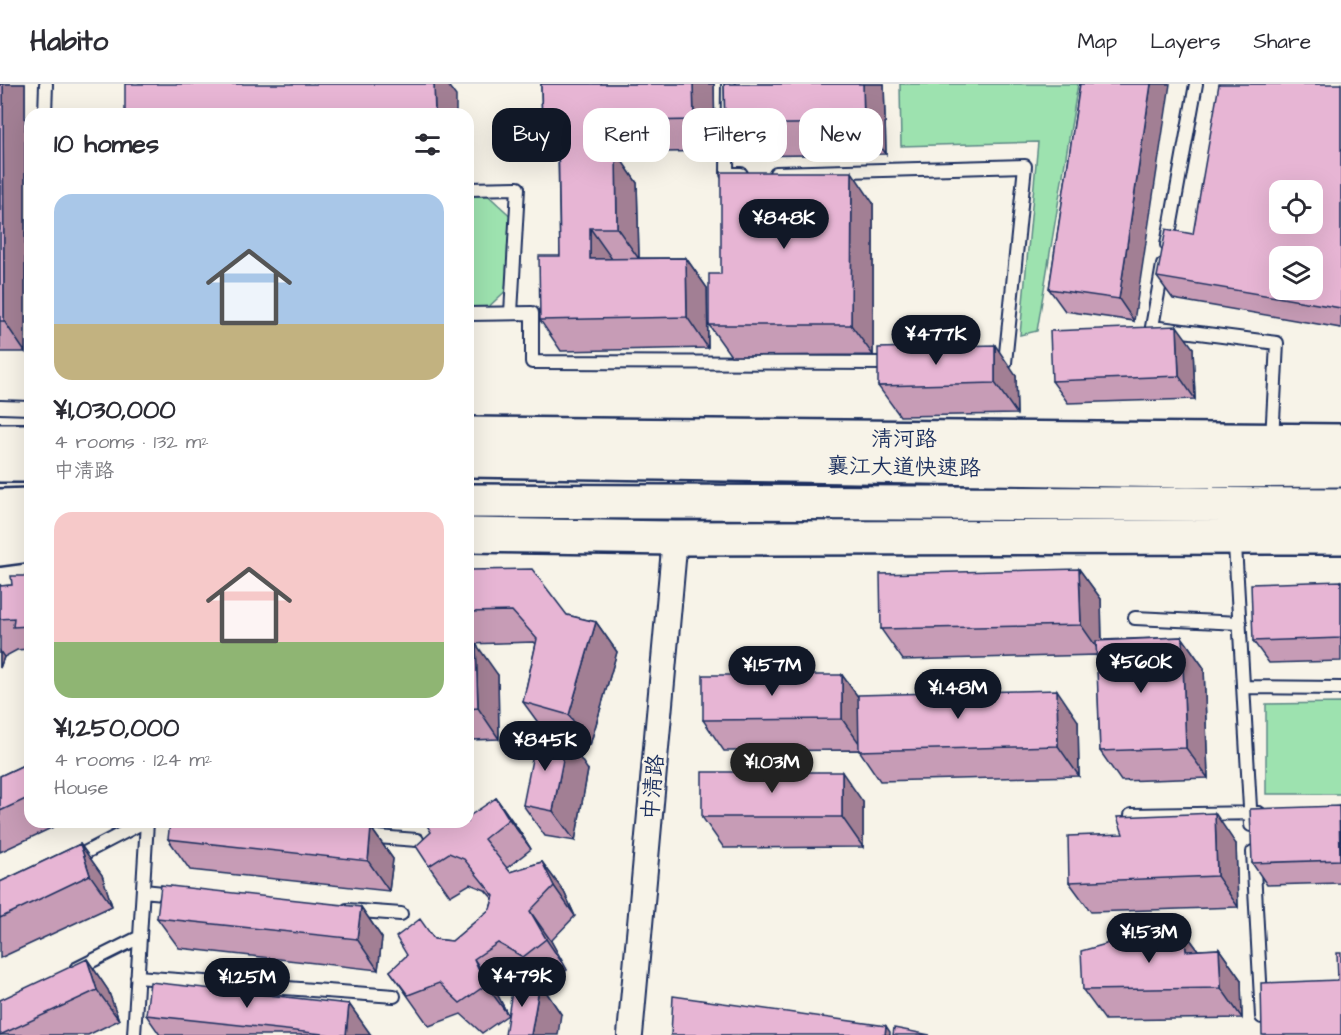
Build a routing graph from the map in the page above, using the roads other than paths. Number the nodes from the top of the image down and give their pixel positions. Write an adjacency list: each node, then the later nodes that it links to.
1 (46, 84): 4 (lane)
2 (728, 84): 9 (lane)
3 (1196, 84): 17 (lane)
4 (45, 108)
5 (474, 189): 6 (lane)
6 (512, 313): 7 (lane); 8 (lane)
7 (474, 314)
8 (909, 363)
9 (981, 363)
10 (0, 407): 11 (lane)
11 (24, 408)
12 (0, 429): 13 (main road)
13 (24, 430)
14 (474, 434): 17 (main road, 清河路)
15 (0, 441): 16 (main road)
16 (24, 441)
17 (1272, 441): 18 (main road, 清河路)
18 (1341, 441)
19 (474, 460): 22 (main road, 襄江大道快速路)
20 (0, 465): 21 (main road)
21 (24, 465)
22 (1341, 470)
23 (474, 501): 25 (main road, 襄江大道快速路)
24 (24, 505): 26 (main road)
25 (1341, 505)
26 (0, 506)
27 (0, 526): 28 (main road)
28 (24, 527)
29 (474, 535): 32 (main road)
30 (1238, 537): 31 (main road); 32 (main road); 36 (lane)
31 (1341, 537)
32 (675, 538): 57 (street, 中清路)
33 (24, 546): 34 (main road)
34 (0, 549)
35 (1135, 618): 36 (lane)
36 (1240, 623): 37 (lane)
37 (1244, 687): 38 (lane); 39 (lane)
38 (1341, 688)
39 (1251, 813): 40 (lane); 41 (lane); 55 (lane)
40 (1273, 813)
41 (1131, 815)
42 (134, 828): 46 (lane)
43 (146, 828): 47 (lane)
44 (348, 835): 45 (lane)
45 (417, 840)
46 (62, 864)
47 (143, 891): 48 (lane); 51 (lane)
48 (190, 895)
49 (331, 908): 50 (lane)
50 (401, 914)
51 (140, 937): 52 (lane); 53 (lane)
52 (64, 975)
53 (137, 977): 54 (lane); 56 (lane)
54 (394, 996)
55 (1262, 1018)
56 (134, 1035)
57 (630, 1035)

